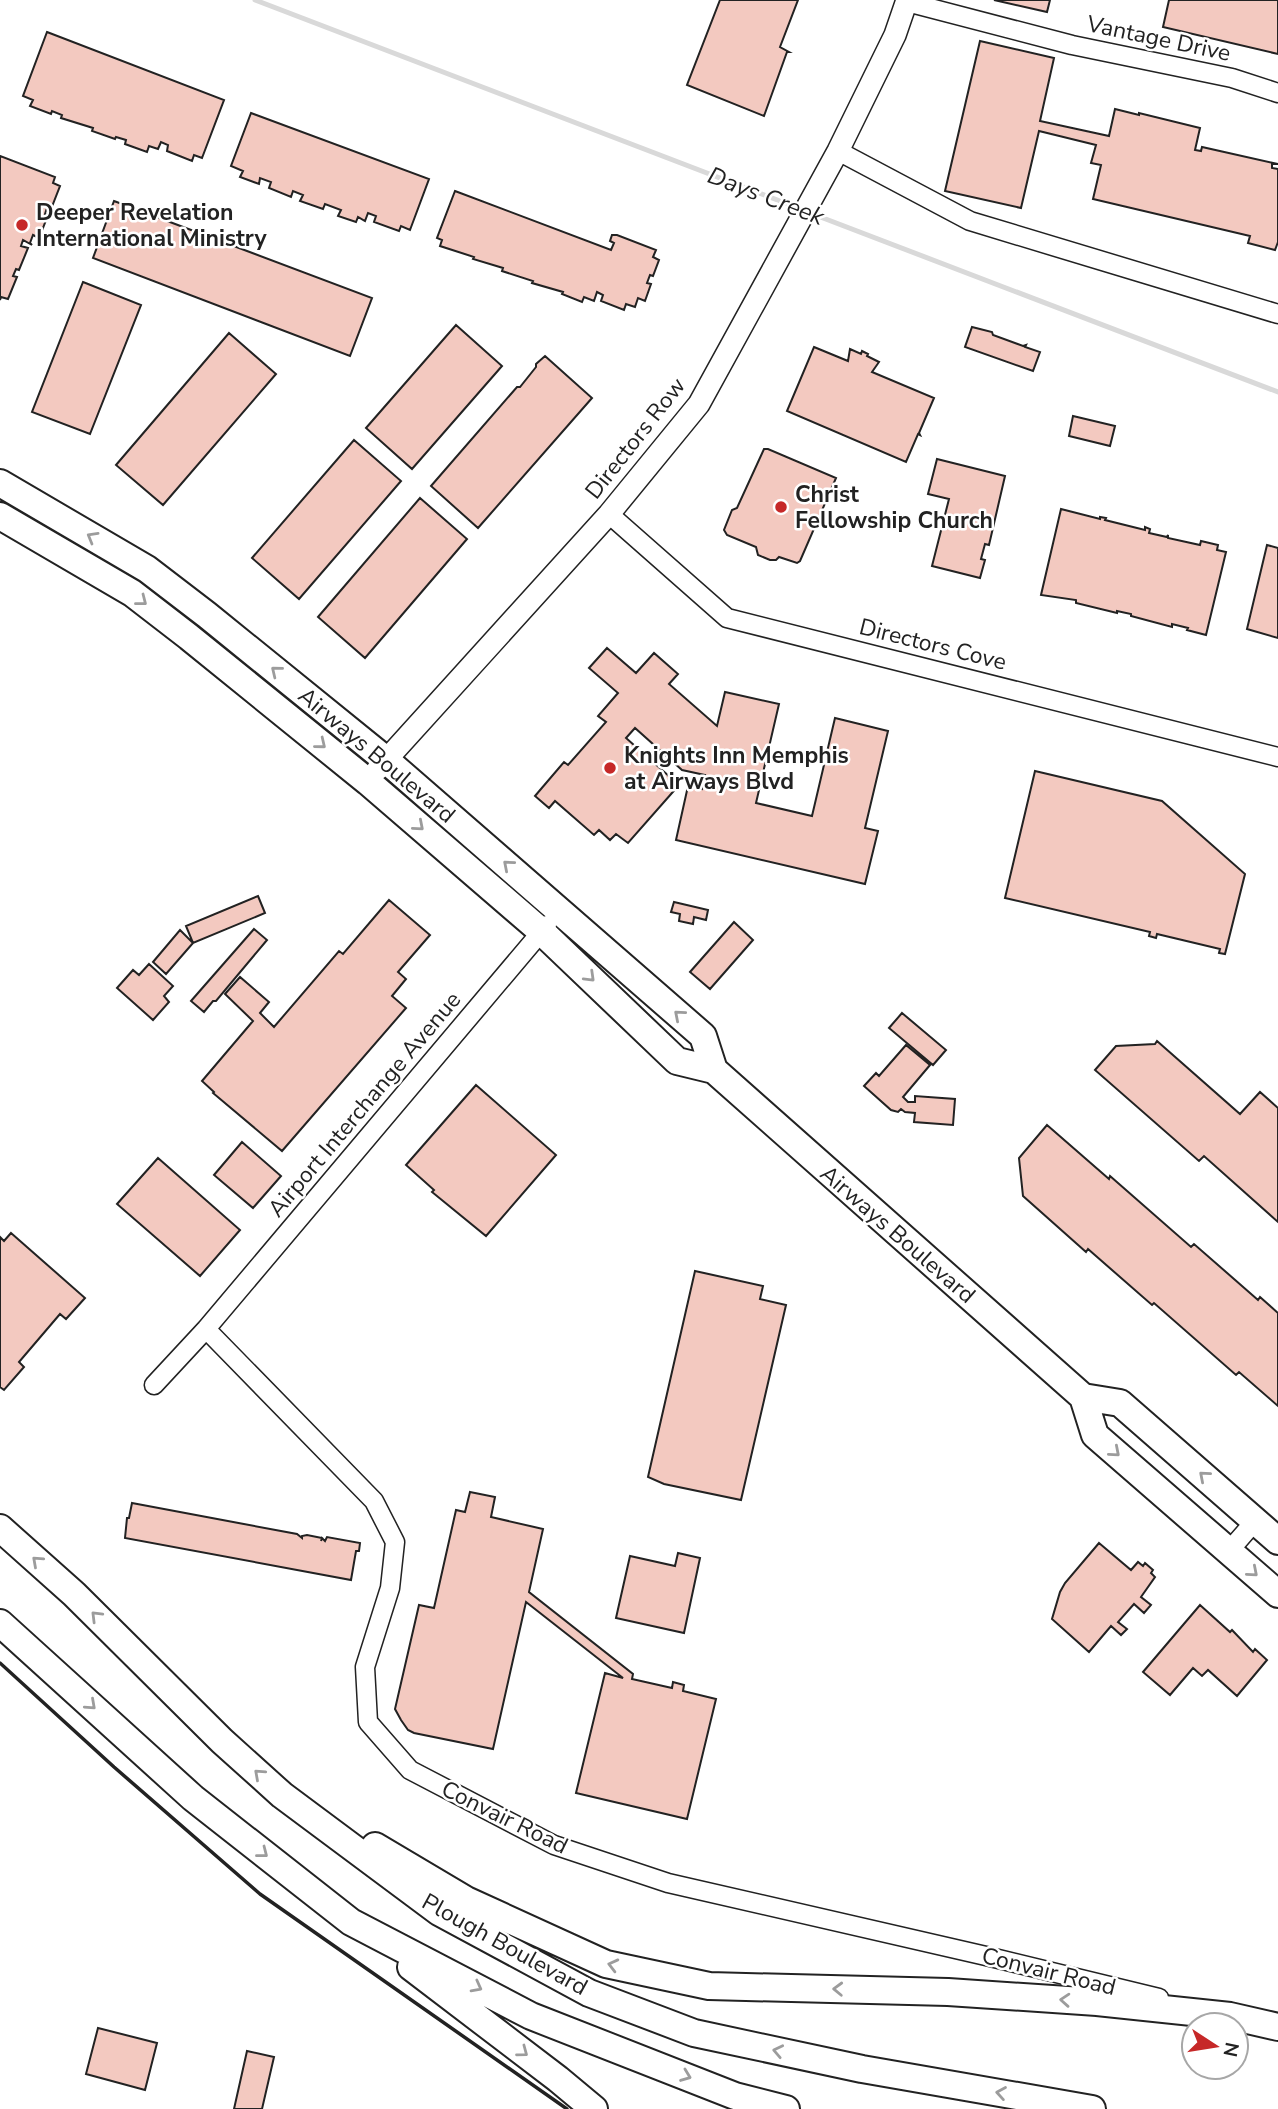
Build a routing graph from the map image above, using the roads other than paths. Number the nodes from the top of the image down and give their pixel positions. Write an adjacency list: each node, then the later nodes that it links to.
1 (907, 1): 2 (street, Vantage Drive); 3 (street, Directors Row)
2 (1278, 93)
3 (838, 151): 4 (street); 6 (street, Directors Row)
4 (1278, 314)
5 (0, 483): 9 (main road, Airways Boulevard, one-way to 5)
6 (609, 514): 8 (street, Directors Cove); 9 (street, Directors Row)
7 (0, 516): 10 (main road, Airways Boulevard, one-way to 10)
8 (1278, 757)
9 (386, 760): 10 (street, Directors Row); 11 (main road, Airways Boulevard, one-way to 9)
10 (368, 782): 12 (main road, Airways Boulevard, one-way to 12)
11 (560, 910): 12 (street, Airport Interchange Avenue); 13 (main road, Airways Boulevard, one-way to 11)
12 (542, 932): 13 (main road, Airways Boulevard, one-way to 13); 14 (street, Airport Interchange Avenue)
13 (714, 1070): 16 (main road, Airways Boulevard)
14 (206, 1329): 15 (street); 26 (street, Convair Road)
15 (154, 1385)
16 (1083, 1397): 17 (main road, one-way to 16); 20 (main road, one-way to 20)
17 (1255, 1521): 19 (main road); 20 (street)
18 (0, 1528): 23 (main road, Plough Boulevard, one-way to 18)
19 (1278, 1541)
20 (1228, 1551): 21 (main road, one-way to 21)
21 (1278, 1594)
22 (0, 1623): 24 (main road, Plough Boulevard, one-way to 24)
23 (282, 1795): 25 (main road, one-way to 23); 31 (main road, Plough Boulevard, one-way to 23)
24 (351, 1922): 29 (main road, one-way to 29); 30 (main road, Plough Boulevard, one-way to 30)
25 (1182, 2011)
26 (1210, 2011)
27 (1250, 2021): 28 (main road, Convair Road)
28 (1278, 2027)
29 (594, 2109)
30 (786, 2109)
31 (1093, 2109)

